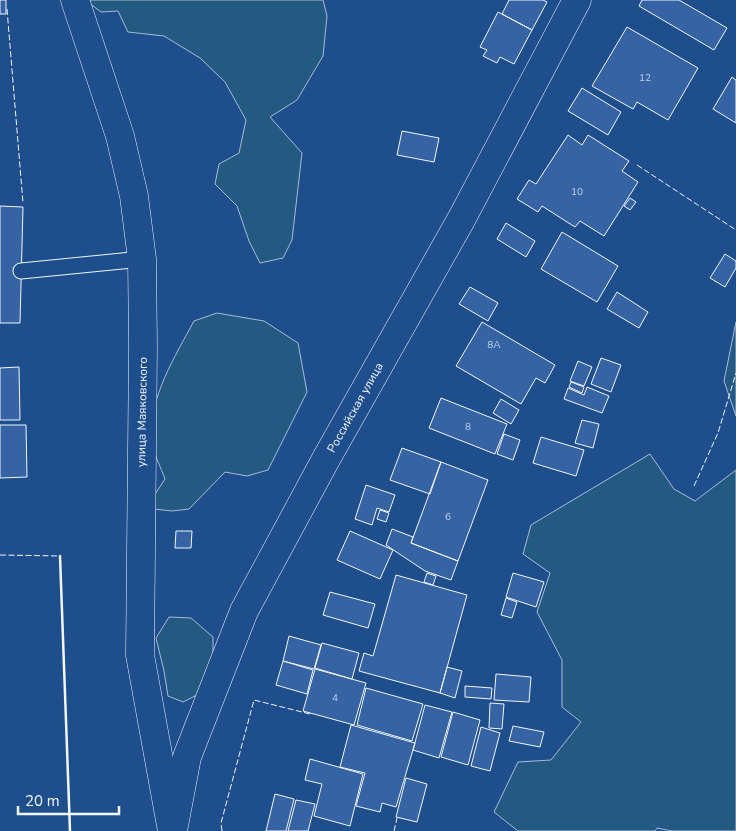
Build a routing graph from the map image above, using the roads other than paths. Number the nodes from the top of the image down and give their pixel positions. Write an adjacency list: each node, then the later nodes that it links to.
1 (75, 0): 3 (street, улица Маяковского)
2 (577, 0): 5 (street, Российская улица)
3 (142, 259): 4 (lane); 5 (street, улица Маяковского)
4 (21, 271)
5 (172, 831)

